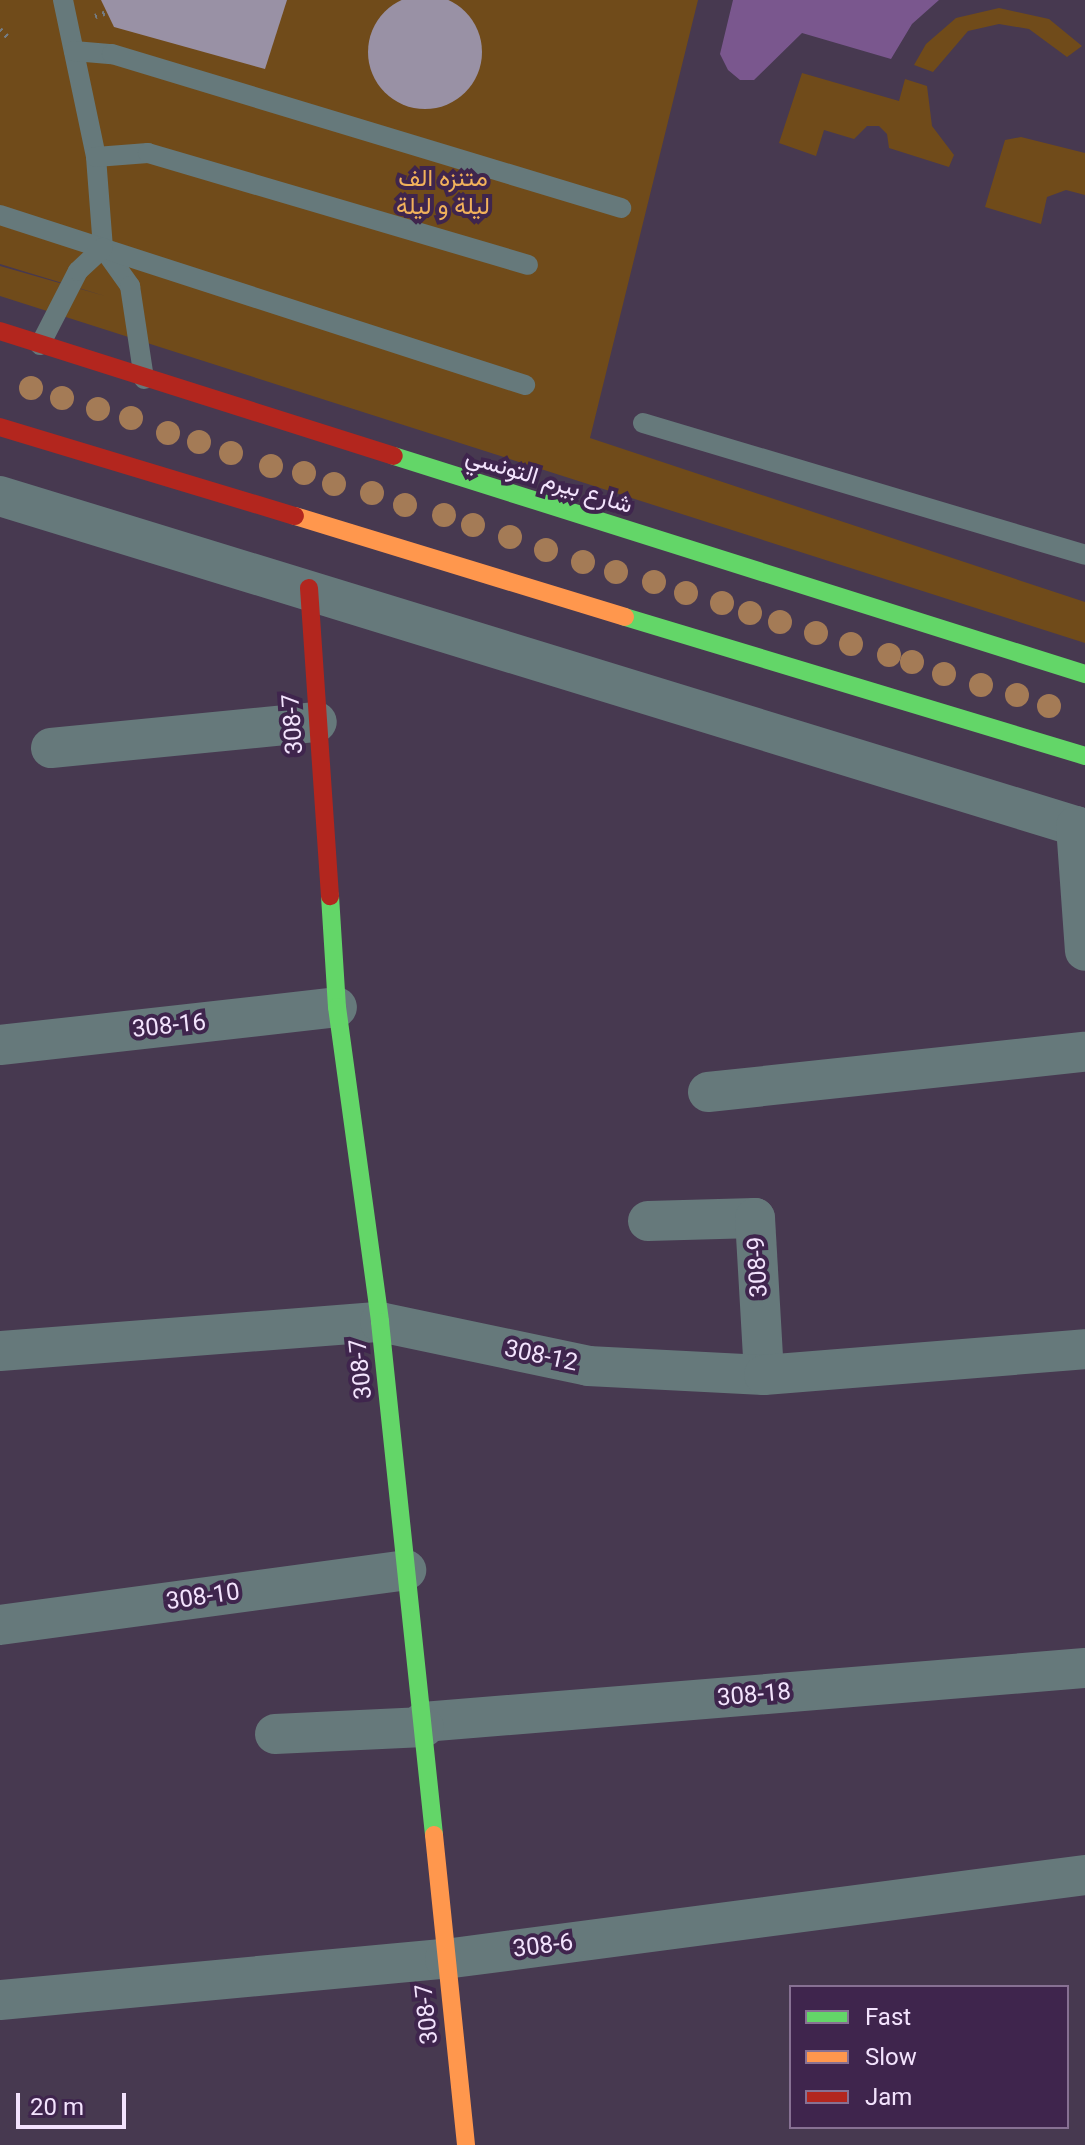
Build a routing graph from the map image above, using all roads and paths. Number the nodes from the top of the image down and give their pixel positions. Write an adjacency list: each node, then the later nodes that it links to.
1 (63, 0): 6 (lane)
2 (107, 12): 3 (path)
3 (95, 16)
4 (0, 29): 5 (path)
5 (8, 37)
6 (74, 51): 7 (lane); 8 (lane)
7 (96, 157): 10 (lane); 11 (lane)
8 (621, 208)
9 (0, 215): 10 (lane)
10 (103, 248): 13 (lane); 14 (lane); 15 (lane)
11 (528, 265)
12 (0, 331): 13 (main road, شارع بيرم التونسي)
13 (40, 345): 14 (main road, شارع بيرم التونسي)
14 (144, 380): 21 (main road, شارع بيرم التونسي)
15 (525, 385)
16 (643, 423): 19 (lane)
17 (0, 427): 24 (main road)
18 (0, 496): 20 (street)
19 (1085, 555)
20 (309, 588): 22 (main road, 308-7); 25 (street)
21 (1085, 674)
22 (317, 722): 23 (street); 27 (main road, 308-7)
23 (51, 748)
24 (1085, 756)
25 (1081, 827): 26 (street)
26 (1085, 951)
27 (337, 1007): 28 (street, 308-16); 32 (main road, 308-7)
28 (0, 1045)
29 (1085, 1052): 30 (street)
30 (708, 1092)
31 (648, 1221): 35 (street, 308-9)
32 (380, 1322): 34 (street, 308-12); 35 (street, 308-12); 36 (main road, 308-7)
33 (1085, 1349): 35 (street, 308-12)
34 (0, 1351)
35 (764, 1375)
36 (406, 1570): 37 (street, 308-10); 39 (main road, 308-7)
37 (0, 1625)
38 (1085, 1668): 39 (street, 308-18)
39 (423, 1724): 40 (street, 308-18); 42 (main road, 308-7)
40 (275, 1734)
41 (1085, 1875): 42 (street, 308-6)
42 (445, 1959): 43 (street, 308-6); 44 (main road, 308-7)
43 (0, 2000)
44 (466, 2145)

